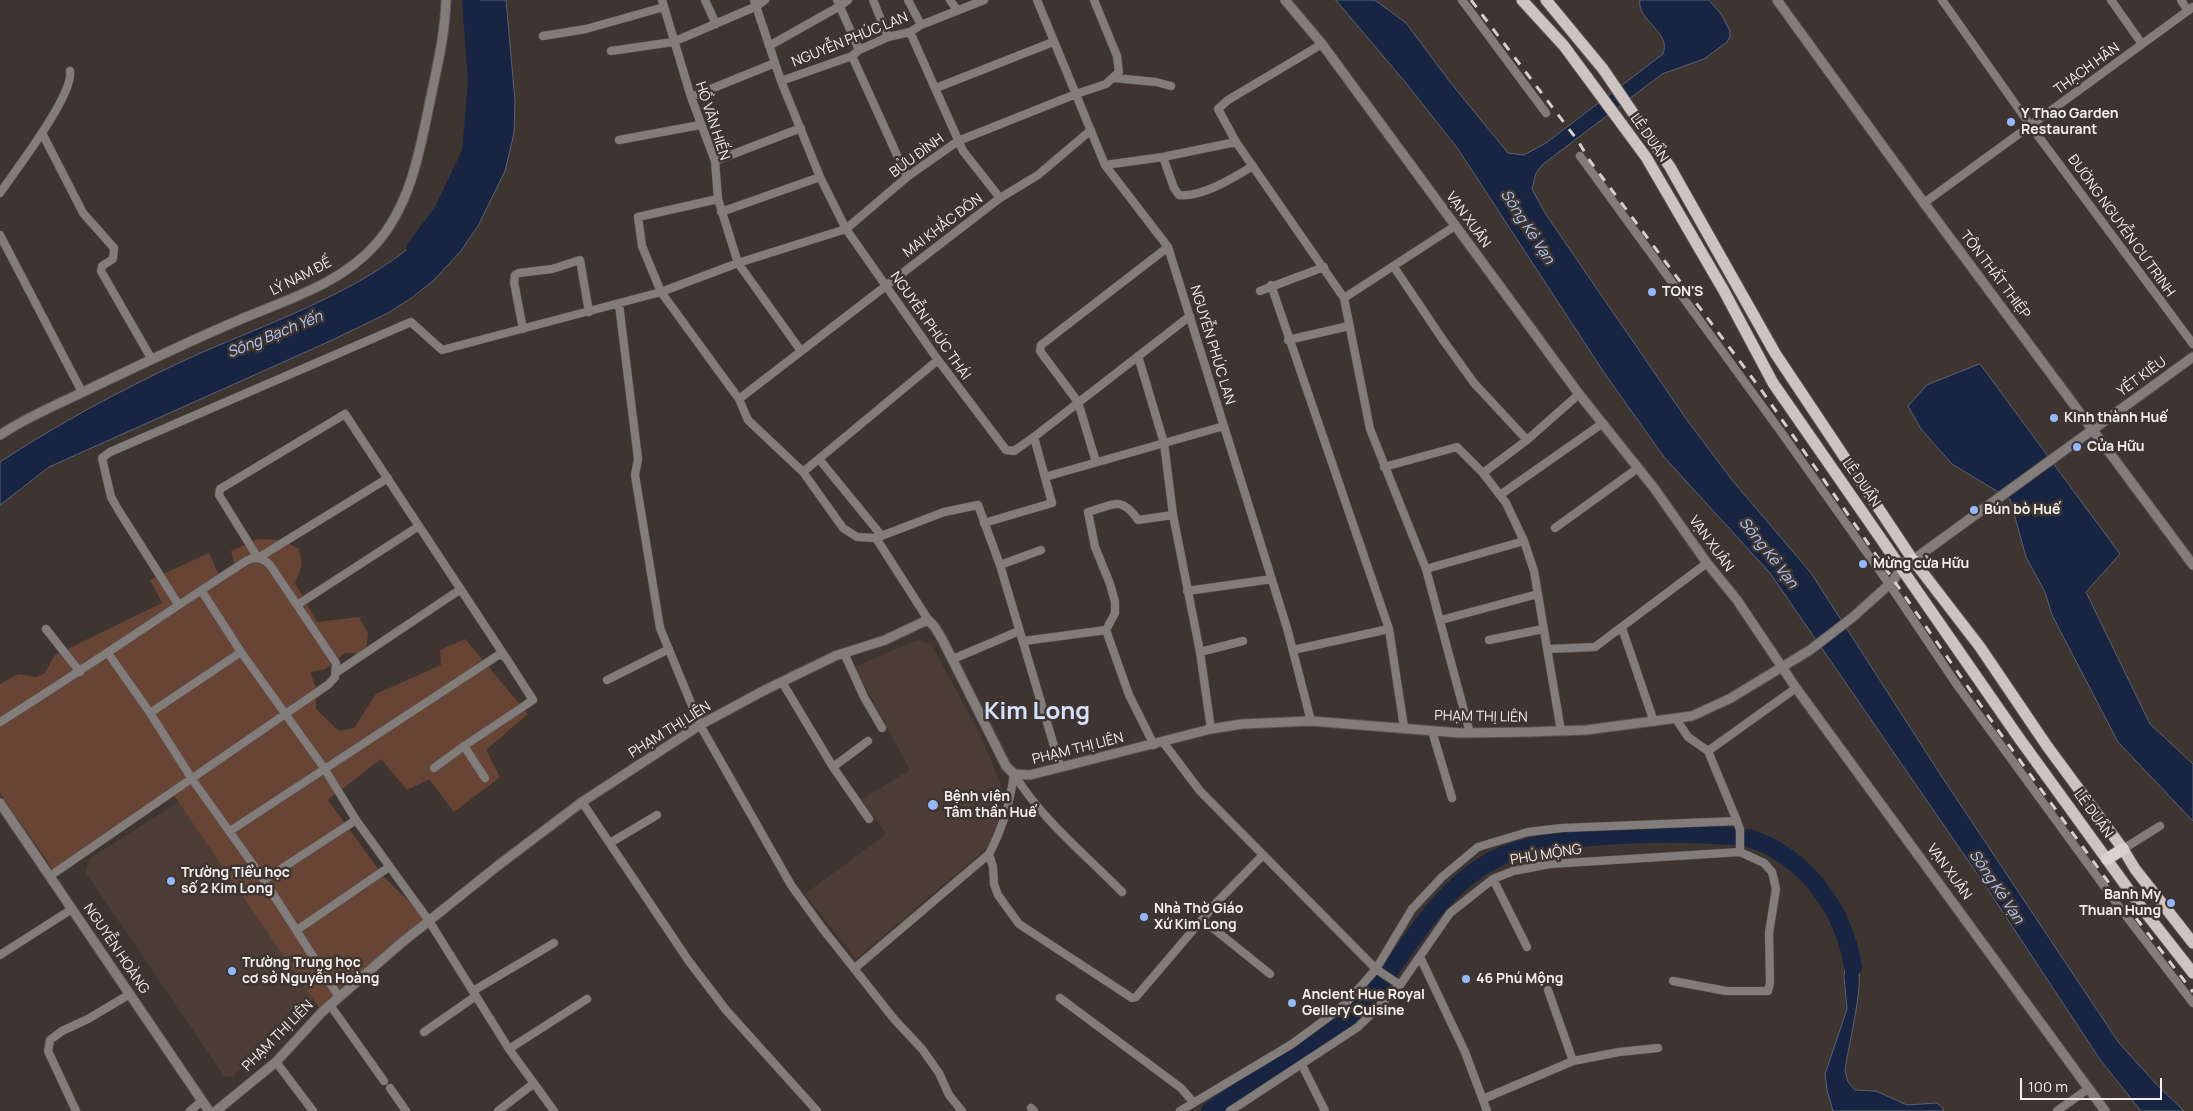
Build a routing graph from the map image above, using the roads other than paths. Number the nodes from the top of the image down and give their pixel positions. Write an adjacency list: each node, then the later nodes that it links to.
1 (446, 0): 89 (street, LÝ NAM ĐẾ)
2 (705, 0): 24 (street)
3 (765, 0): 19 (street)
4 (848, 0): 20 (street, NGUYỄN PHÚC LAN)
5 (873, 0): 28 (street)
6 (908, 0): 25 (street)
7 (950, 0): 23 (street)
8 (984, 0): 23 (street, NGUYỄN PHÚC LAN)
9 (1037, 0): 30 (street, NGUYỄN PHÚC LAN)
10 (1094, 0): 39 (street)
11 (1285, 0): 31 (street, VẠN XUÂN)
12 (1462, 0): 45 (street)
13 (1522, 0): 91 (main road, LÊ DUẨN)
14 (1546, 0): 86 (main road, LÊ DUẨN)
15 (1777, 0): 64 (street, TÔN THẤT THIỆP)
16 (1942, 0): 47 (street, ĐƯỜNG NGUYỄN CƯ TRINH)
17 (2111, 0): 32 (street)
18 (2181, 0): 22 (street)
19 (756, 3): 24 (street); 33 (street, NGUYỄN PHÚC THÁI)
20 (838, 3): 33 (street, NGUYỄN PHÚC LAN); 34 (street)
21 (663, 4): 27 (street); 29 (street, HỒ VĂN HIẾN)
22 (2191, 9): 32 (street, THẠCH HÃN)
23 (957, 10): 25 (street, NGUYỄN PHÚC LAN)
24 (716, 24): 29 (street)
25 (921, 25): 26 (street, NGUYỄN PHÚC LAN)
26 (910, 32): 28 (street, NGUYỄN PHÚC LAN); 42 (street)
27 (544, 36)
28 (888, 37): 34 (street, NGUYỄN PHÚC LAN)
29 (673, 42): 35 (street); 44 (street, HỒ VĂN HIẾN)
30 (1053, 42): 42 (street); 43 (street, NGUYỄN PHÚC LAN)
31 (1322, 44): 53 (street); 66 (street, VẠN XUÂN)
32 (2142, 44): 47 (street, THẠCH HÃN)
33 (769, 46): 37 (street, NGUYỄN PHÚC THÁI)
34 (859, 50): 36 (street, NGUYỄN PHÚC LAN)
35 (611, 52)
36 (852, 56): 40 (street, NGUYỄN PHÚC LAN); 60 (street)
37 (775, 63): 40 (street, NGUYỄN PHÚC THÁI); 44 (street)
38 (70, 71): 50 (street)
39 (1114, 78): 41 (street); 43 (street, BỬU ĐÌNH)
40 (781, 81): 48 (street, NGUYỄN PHÚC THÁI)
41 (1171, 86)
42 (936, 88): 52 (street)
43 (1076, 94): 49 (street, NGUYỄN PHÚC LAN); 52 (street, BỬU ĐÌNH)
44 (690, 97): 46 (street, HỒ VĂN HIẾN)
45 (1546, 113)
46 (700, 125): 51 (street); 56 (street, HỒ VĂN HIẾN)
47 (2030, 125): 64 (street, THẠCH HÃN); 84 (street, ĐƯỜNG NGUYỄN CƯ TRINH)
48 (801, 128): 56 (street); 59 (street, NGUYỄN PHÚC THÁI)
49 (1091, 130): 57 (street, NGUYỄN PHÚC LAN); 62 (street, MAI KHẮC ĐÔN)
50 (42, 133): 61 (street); 89 (street)
51 (619, 140)
52 (958, 141): 60 (street, BỬU ĐÌNH); 62 (street)
53 (1236, 142): 55 (street); 58 (street)
54 (1580, 156): 127 (street)
55 (1163, 157): 57 (street); 58 (street)
56 (715, 161): 63 (street, HỒ VĂN HIẾN)
57 (1105, 165): 69 (street, NGUYỄN PHÚC LAN)
58 (1253, 166): 71 (street)
59 (820, 177): 65 (street); 67 (street, NGUYỄN PHÚC THÁI)
60 (907, 177): 67 (street, BỬU ĐÌNH)
61 (0, 193)
62 (1000, 198): 73 (street, MAI KHẮC ĐÔN)
63 (718, 199): 65 (street, HỒ VĂN HIẾN); 76 (street)
64 (1924, 203): 98 (street, TÔN THẤT THIỆP)
65 (721, 212): 70 (street, HỒ VĂN HIẾN)
66 (1455, 226): 72 (street); 93 (street, VẠN XUÂN)
67 (846, 230): 70 (street, BỬU ĐÌNH); 73 (street, NGUYỄN PHÚC THÁI)
68 (0, 235): 92 (street)
69 (1168, 247): 80 (street, NGUYỄN PHÚC LAN); 95 (street)
70 (738, 263): 76 (street, BỬU ĐÌNH); 85 (street, HỒ VĂN HIẾN)
71 (1324, 267): 74 (street); 77 (street)
72 (1394, 267): 77 (street); 101 (street)
73 (885, 285): 85 (street, MAI KHẮC ĐÔN); 90 (street, NGUYỄN PHÚC THÁI)
74 (1271, 285): 75 (street); 83 (street)
75 (1260, 291)
76 (661, 292): 78 (street, BỬU ĐÌNH); 94 (street)
77 (1344, 298): 81 (street)
78 (619, 304): 79 (street, BỬU ĐÌNH); 145 (street)
79 (589, 312): 82 (street, BỬU ĐÌNH); 82 (street)
80 (1190, 316): 87 (street, NGUYỄN PHÚC THÁI); 97 (street, NGUYỄN PHÚC LAN)
81 (1349, 326): 83 (street); 105 (street)
82 (524, 328): 132 (street, BỬU ĐÌNH)
83 (1288, 340): 138 (street)
84 (2193, 344)
85 (801, 350): 94 (street, MAI KHẮC ĐÔN)
86 (1775, 353): 91 (main road); 120 (main road, LÊ DUẨN)
87 (1138, 356): 95 (street, NGUYỄN PHÚC THÁI); 102 (street)
88 (2193, 357): 98 (street, YẾT KIÊU)
89 (151, 358): 92 (street, LÝ NAM ĐẾ)
90 (938, 360): 100 (street, NGUYỄN PHÚC THÁI); 103 (street)
91 (1760, 361): 124 (main road, LÊ DUẨN)
92 (82, 392): 99 (street, LÝ NAM ĐẾ)
93 (1579, 394): 96 (street, VẠN XUÂN); 101 (street)
94 (739, 399): 107 (street)
95 (1078, 402): 100 (street, NGUYỄN PHÚC THÁI); 104 (street)
96 (1603, 423): 106 (street, VẠN XUÂN); 111 (street)
97 (1224, 426): 102 (street); 126 (street, NGUYỄN PHÚC LAN)
98 (2094, 430): 120 (street, YẾT KIÊU); 123 (street, TÔN THẤT THIỆP)
99 (0, 434)
100 (1034, 437): 109 (street)
101 (1527, 440): 108 (street)
102 (1164, 443): 104 (street); 112 (street)
103 (819, 459): 107 (street); 116 (street)
104 (1096, 462): 109 (street)
105 (1384, 467): 108 (street); 125 (street)
106 (1638, 468): 115 (street); 121 (street, VẠN XUÂN)
107 (803, 472): 116 (street)
108 (1484, 472): 111 (street)
109 (1045, 477): 113 (street)
110 (388, 478): 114 (street); 119 (street); 119 (street)
111 (1500, 494): 117 (street)
112 (1173, 515): 130 (street); 140 (street)
113 (984, 523): 116 (street); 122 (street)
114 (420, 526): 128 (street); 133 (street)
115 (1555, 528)
116 (879, 536): 135 (street)
117 (1524, 541): 125 (street); 131 (street)
118 (1041, 550): 122 (street)
119 (258, 558): 129 (street); 133 (street)
120 (1913, 560): 124 (highway); 195 (main road, LÊ DUẨN)
121 (1707, 563): 136 (street); 154 (street, VẠN XUÂN)
122 (1000, 565): 141 (street)
123 (2193, 565)
124 (1902, 568): 127 (street, PHẠM THỊ LIÊN); 199 (main road, LÊ DUẨN)
125 (1426, 569): 134 (street)
126 (1272, 579): 130 (street); 147 (street, NGUYỄN PHÚC LAN)
127 (1889, 584): 154 (street, PHẠM THỊ LIÊN); 226 (street)
128 (461, 589): 152 (street); 156 (street)
129 (200, 590): 132 (street); 148 (street)
130 (1187, 591): 149 (street)
131 (1538, 594): 134 (street); 139 (street)
132 (178, 604): 150 (street)
133 (297, 605): 156 (street)
134 (1441, 620): 172 (street)
135 (929, 621): 151 (street, PHẠM THỊ LIÊN); 153 (street)
136 (1622, 628): 146 (street); 165 (street)
137 (46, 629): 155 (street)
138 (1389, 629): 147 (street); 167 (street)
139 (1543, 629): 142 (street); 146 (street)
140 (1106, 630): 143 (street); 175 (street)
141 (1019, 631): 143 (street); 153 (street)
142 (1489, 640)
143 (1024, 641): 179 (street)
144 (1243, 641): 149 (street)
145 (668, 649): 157 (street); 166 (street)
146 (1548, 649): 171 (street)
147 (1293, 650): 163 (street, NGUYỄN PHÚC LAN)
148 (241, 652): 160 (street); 161 (street)
149 (1200, 652): 169 (street)
150 (108, 653): 155 (street); 160 (street)
151 (844, 653): 158 (street, PHẠM THỊ LIÊN); 168 (street)
152 (506, 658): 176 (street); 180 (street)
153 (953, 659): 182 (street)
154 (1782, 667): 159 (street, VẠN XUÂN); 162 (street, PHẠM THỊ LIÊN)
155 (80, 672): 164 (street)
156 (337, 672): 161 (street)
157 (607, 680)
158 (782, 682): 166 (street, PHẠM THỊ LIÊN); 178 (street)
159 (1796, 688): 177 (street); 237 (street, VẠN XUÂN)
160 (150, 713): 184 (street)
161 (285, 714): 180 (street); 184 (street)
162 (1676, 719): 165 (street, PHẠM THỊ LIÊN); 177 (street)
163 (1311, 721): 167 (street, PHẠM THỊ LIÊN); 169 (street, PHẠM THỊ LIÊN)
164 (0, 722)
165 (1654, 722): 171 (street, PHẠM THỊ LIÊN)
166 (700, 725): 186 (street, PHẠM THỊ LIÊN); 214 (street)
167 (1404, 727): 170 (street, PHẠM THỊ LIÊN)
168 (882, 728)
169 (1211, 729): 174 (street, PHẠM THỊ LIÊN)
170 (1432, 731): 172 (street, PHẠM THỊ LIÊN); 185 (street)
171 (1561, 731): 172 (street, PHẠM THỊ LIÊN)
172 (1470, 733)
173 (868, 741): 178 (street)
174 (1163, 742): 175 (street, PHẠM THỊ LIÊN); 198 (street)
175 (1154, 745): 179 (street, PHẠM THỊ LIÊN)
176 (464, 746): 181 (street); 183 (street)
177 (1708, 751): 191 (street)
178 (833, 766): 189 (street)
179 (1060, 766): 182 (street, PHẠM THỊ LIÊN)
180 (324, 768): 190 (street); 193 (street)
181 (434, 768)
182 (1014, 774): 197 (street); 204 (street)
183 (485, 778)
184 (192, 779): 193 (street); 201 (street)
185 (1452, 798)
186 (582, 802): 194 (street); 206 (street, PHẠM THỊ LIÊN)
187 (0, 803): 201 (street, NGUYỄN HOÀNG)
188 (657, 815): 194 (street)
189 (869, 819)
190 (356, 820): 200 (street); 203 (street)
191 (1737, 821): 196 (street); 215 (street)
192 (2160, 826): 195 (street)
193 (230, 831): 203 (street)
194 (610, 843): 249 (street)
195 (2123, 849): 199 (highway); 210 (main road, LÊ DUẨN)
196 (1740, 852): 202 (street, PHÚ MỘNG); 218 (street)
197 (989, 854): 207 (street); 214 (street)
198 (1263, 854): 207 (street); 215 (street)
199 (2107, 859): 216 (main road, LÊ DUẨN)
200 (389, 867): 206 (street); 208 (street)
201 (50, 876): 205 (street, NGUYỄN HOÀNG)
202 (1493, 879): 211 (street); 213 (street, PHÚ MỘNG)
203 (264, 880): 208 (street)
204 (1122, 892)
205 (72, 909): 212 (street); 221 (street, NGUYỄN HOÀNG)
206 (429, 921): 222 (street); 223 (street, PHẠM THỊ LIÊN)
207 (1201, 922): 217 (street)
208 (297, 930): 223 (street)
209 (554, 942): 222 (street)
210 (2193, 942)
211 (1527, 947)
212 (0, 955)
213 (1420, 957): 219 (street, PHÚ MỘNG); 238 (street)
214 (855, 968): 250 (street)
215 (1379, 971): 219 (street); 240 (street)
216 (2193, 973)
217 (1270, 974)
218 (1673, 981)
219 (1396, 983): 233 (street, PHÚ MỘNG)
220 (1548, 990): 231 (street)
221 (130, 994): 239 (street, NGUYỄN HOÀNG); 241 (street)
222 (474, 994): 228 (street); 230 (street)
223 (339, 997): 227 (street, PHẠM THỊ LIÊN)
224 (587, 998): 230 (street)
225 (1060, 998): 240 (street)
226 (2193, 1004)
227 (330, 1005): 232 (street, PHẠM THỊ LIÊN); 234 (street)
228 (424, 1032)
229 (1658, 1048): 231 (street)
230 (509, 1049): 235 (street)
231 (1573, 1061): 238 (street)
232 (276, 1062): 244 (street, PHẠM THỊ LIÊN); 245 (street)
233 (1302, 1065): 252 (street, PHÚ MỘNG); 253 (street)
234 (384, 1081)
235 (533, 1084): 247 (street); 248 (street)
236 (390, 1088): 246 (street)
237 (2088, 1089): 255 (street); 256 (street, VẠN XUÂN)
238 (1482, 1099): 254 (street)
239 (202, 1101): 242 (street); 243 (street, NGUYỄN HOÀNG)
240 (1193, 1102): 251 (street)
241 (76, 1111)
242 (190, 1111)
243 (209, 1111)
244 (216, 1111)
245 (313, 1111)
246 (406, 1111)
247 (498, 1111)
248 (554, 1111)
249 (817, 1111)
250 (962, 1111)
251 (1180, 1111)
252 (1230, 1111)
253 (1325, 1111)
254 (1487, 1111)
255 (2058, 1111)
256 (2105, 1111)

